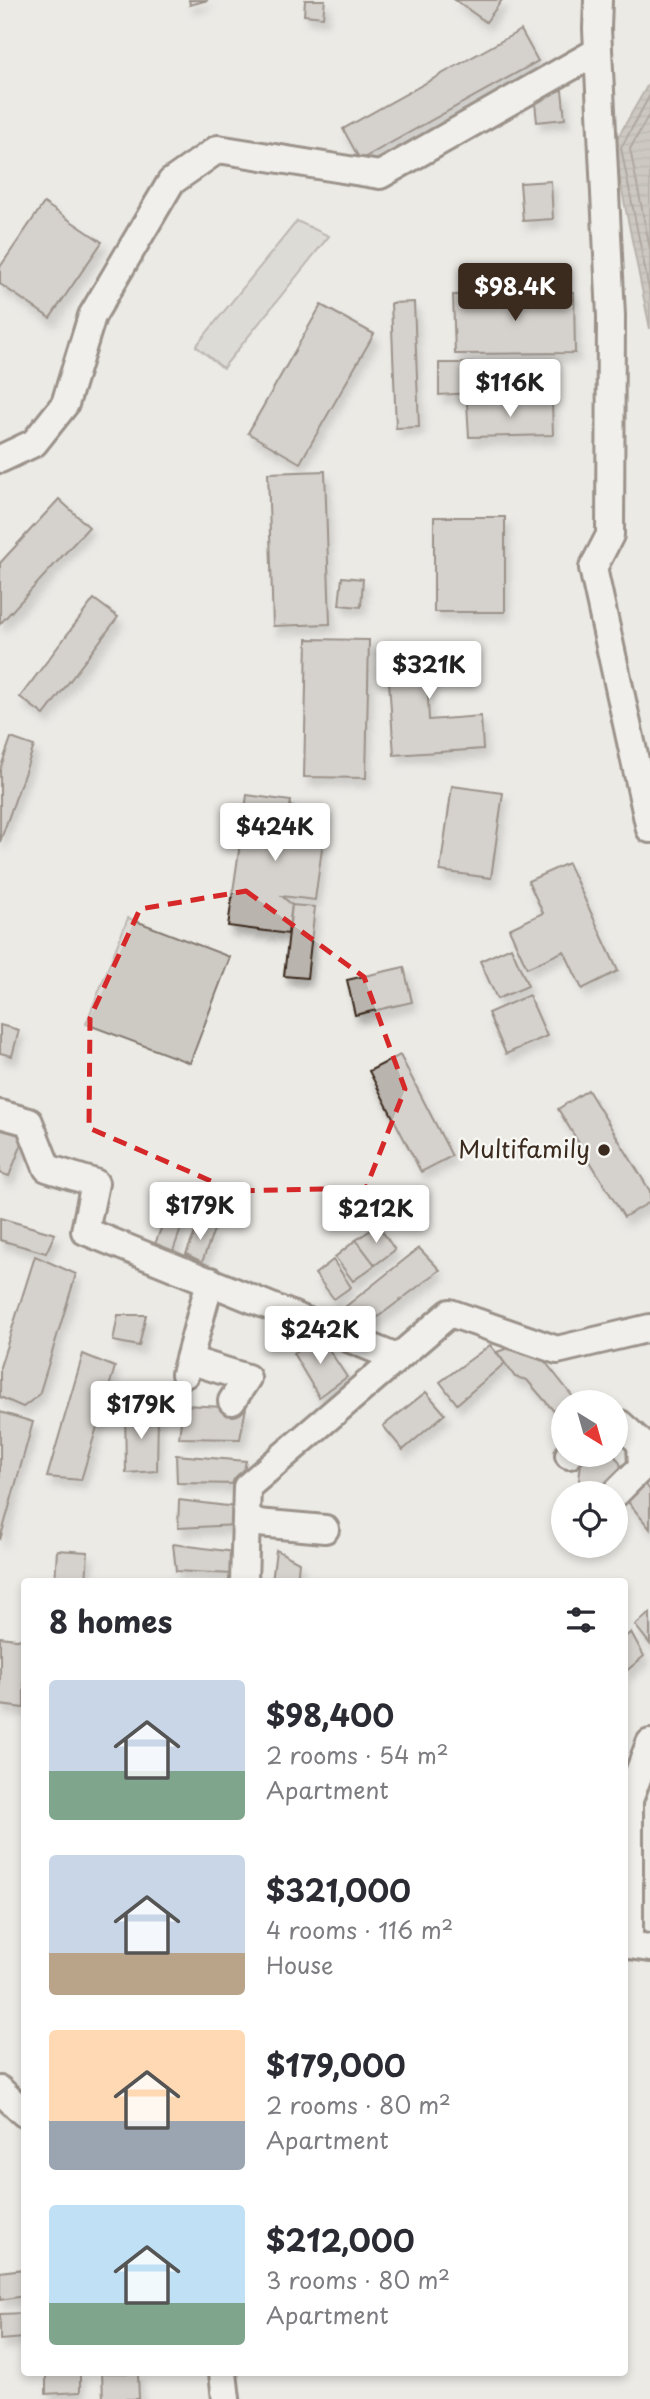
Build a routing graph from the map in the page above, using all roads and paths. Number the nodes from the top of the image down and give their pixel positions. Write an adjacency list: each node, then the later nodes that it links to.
1 (598, 0): 2 (street)
2 (598, 51): 3 (street); 4 (street)
3 (0, 459)
4 (650, 829)
5 (0, 1114): 6 (street)
6 (210, 1282): 8 (street); 9 (street)
7 (650, 1328): 8 (street)
8 (397, 1358): 14 (street)
9 (232, 1401)
10 (628, 1427): 11 (street)
11 (650, 1430)
12 (628, 1433): 13 (street)
13 (628, 1481)
14 (246, 1522): 15 (street); 16 (street)
15 (325, 1529)
16 (244, 1578)
17 (650, 1743): 18 (street)
18 (650, 1948)
19 (0, 2090): 20 (street)
20 (21, 2110)
21 (223, 2376): 22 (street)
22 (226, 2399)

